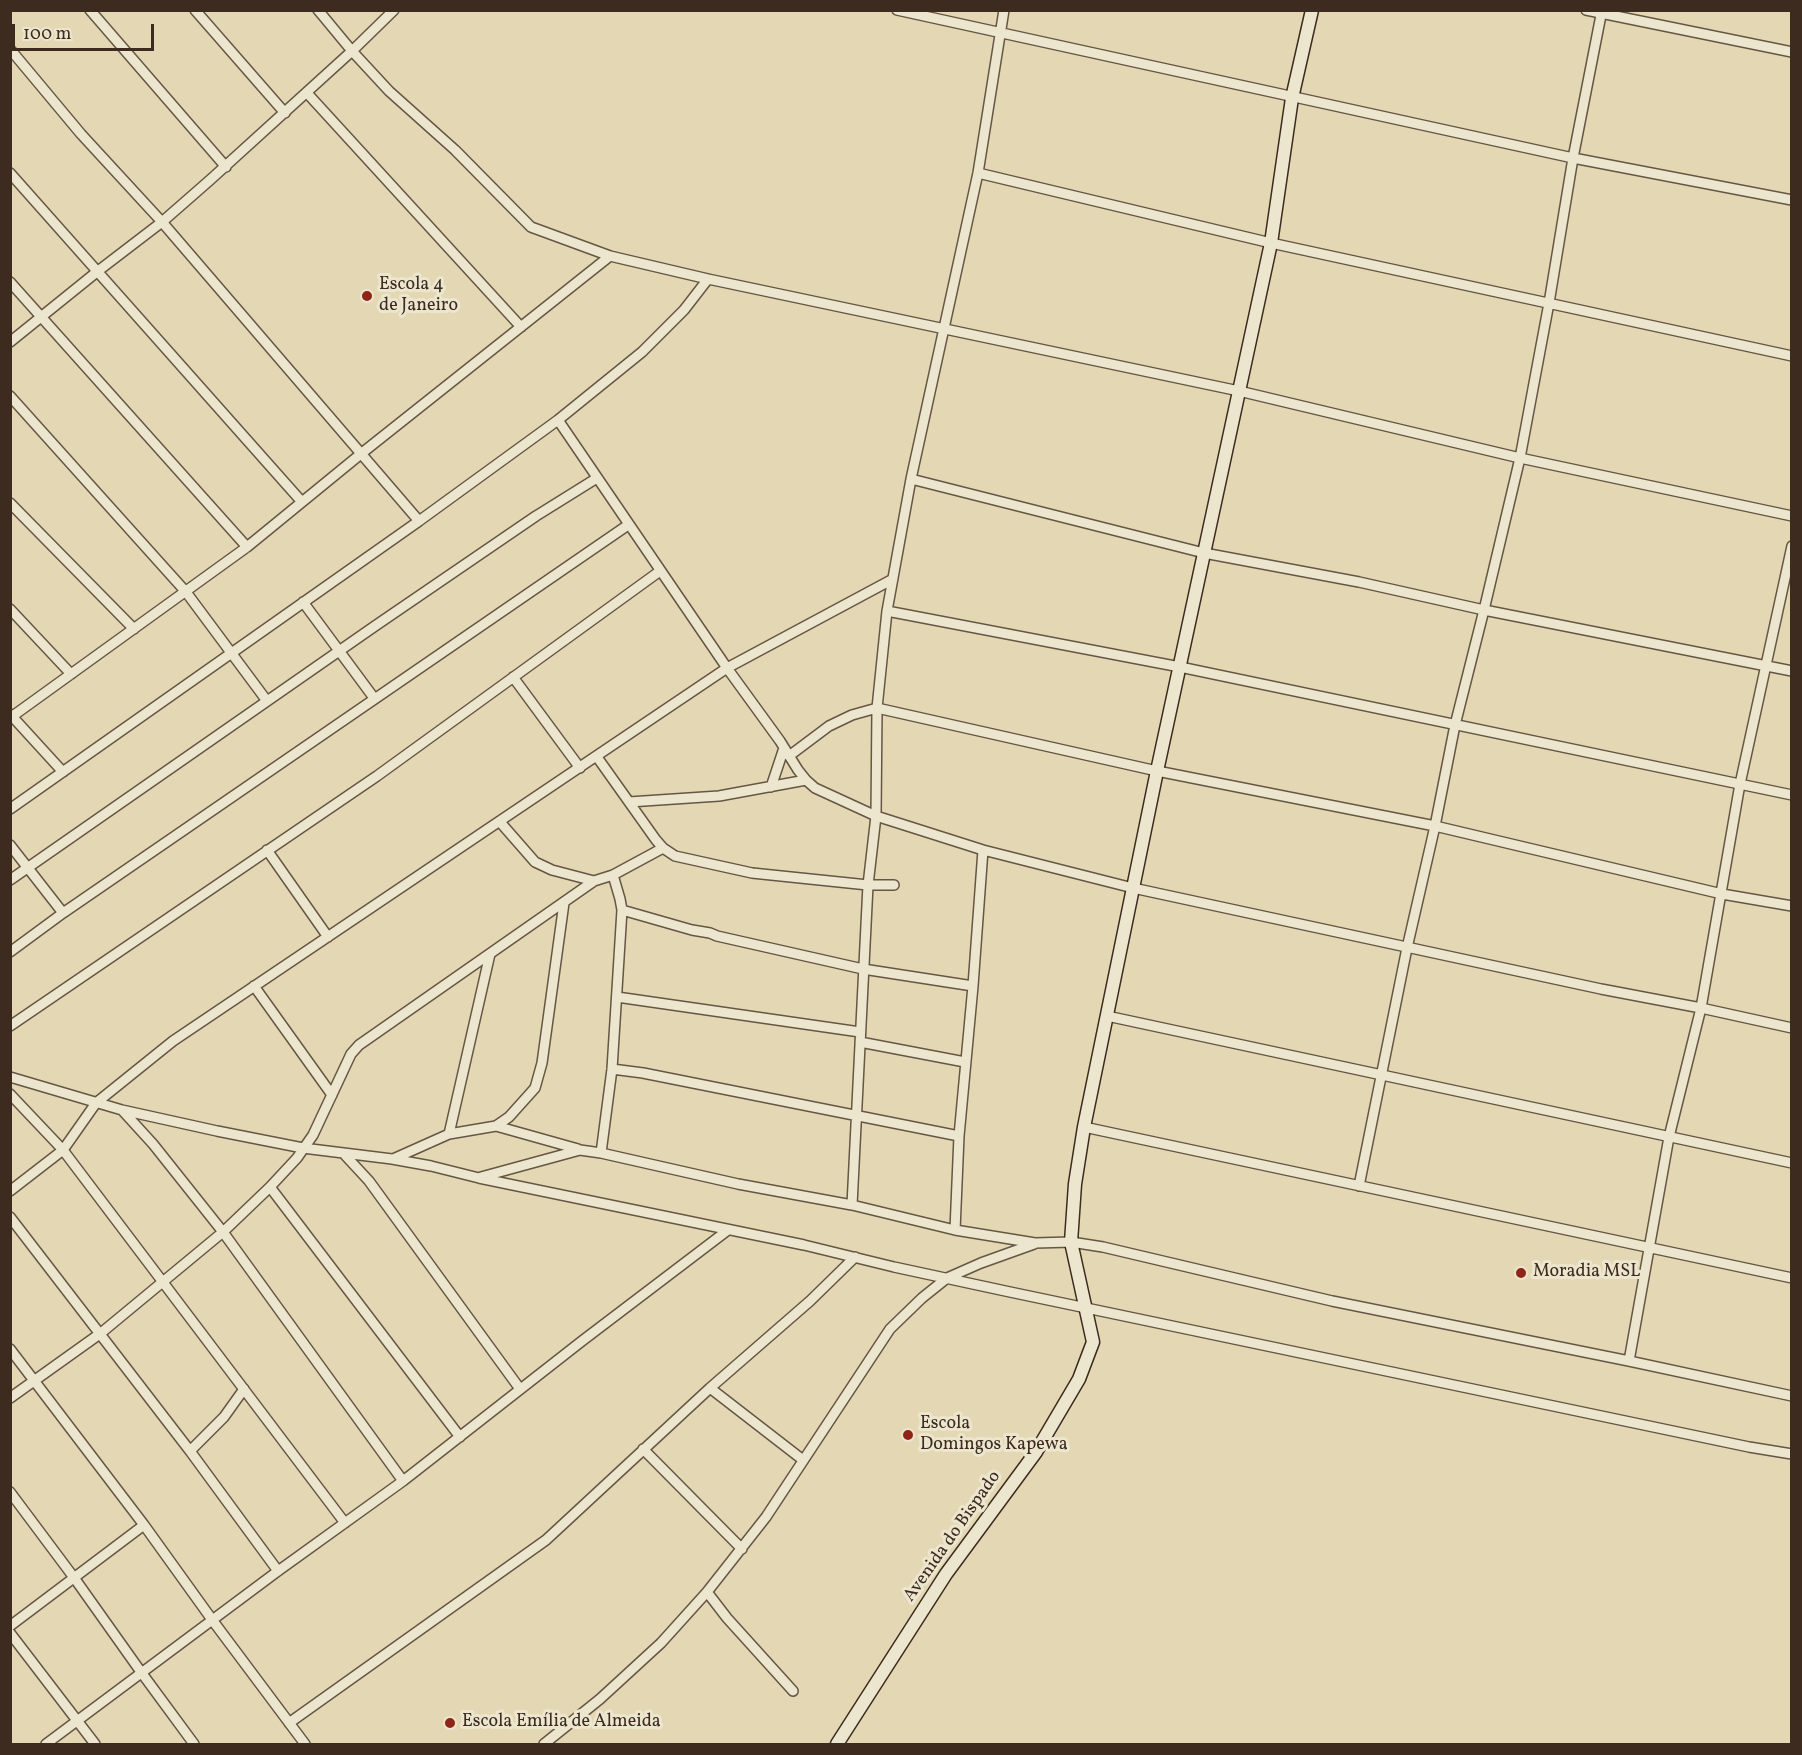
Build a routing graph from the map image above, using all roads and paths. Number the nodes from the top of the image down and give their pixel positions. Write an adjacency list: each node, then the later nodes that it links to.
1 (90, 10): 18 (street)
2 (195, 10): 16 (street)
3 (318, 10): 12 (street)
4 (394, 10): 12 (street)
5 (897, 10): 10 (street)
6 (1004, 10): 10 (street)
7 (1312, 10): 15 (main road, Avenida do Bispado)
8 (1586, 10): 9 (street)
9 (1602, 12): 13 (street); 17 (street)
10 (1000, 32): 15 (street); 20 (street)
11 (10, 49): 22 (street)
12 (352, 51): 14 (street); 24 (street)
13 (1791, 52)
14 (307, 93): 16 (street); 30 (street)
15 (1292, 98): 17 (street); 23 (main road, Avenida do Bispado)
16 (285, 113): 18 (street)
17 (1573, 158): 21 (street); 28 (street)
18 (226, 167): 22 (street)
19 (10, 173): 25 (street)
20 (978, 173): 23 (street); 31 (street)
21 (1791, 200)
22 (162, 222): 25 (street); 37 (street)
23 (1271, 243): 28 (street); 34 (main road, Avenida do Bispado)
24 (610, 256): 26 (street); 30 (street)
25 (98, 271): 29 (street); 41 (street)
26 (708, 279): 31 (street); 36 (street)
27 (10, 282): 29 (street)
28 (1549, 303): 33 (street); 38 (street)
29 (41, 318): 32 (street); 47 (street)
30 (521, 327): 37 (street)
31 (944, 327): 34 (street); 40 (street)
32 (10, 342)
33 (1791, 356)
34 (1239, 391): 38 (street); 48 (main road, Avenida do Bispado)
35 (10, 396): 51 (street)
36 (558, 420): 39 (street); 44 (street)
37 (362, 453): 41 (street); 44 (street)
38 (1520, 458): 43 (street); 54 (street)
39 (597, 478): 45 (street); 57 (street)
40 (911, 479): 48 (street); 50 (street)
41 (302, 502): 47 (street)
42 (10, 503): 56 (street)
43 (1791, 516)
44 (419, 521): 52 (street)
45 (628, 525): 49 (street); 65 (street)
46 (1791, 546): 59 (street)
47 (247, 547): 51 (street)
48 (1204, 553): 54 (street); 60 (main road, Avenida do Bispado)
49 (660, 571): 61 (street); 64 (street)
50 (893, 579): 55 (street); 61 (street)
51 (186, 592): 56 (street); 58 (street)
52 (303, 602): 57 (street); 58 (street)
53 (10, 609): 63 (street)
54 (1484, 610): 59 (street); 69 (street)
55 (887, 611): 60 (street); 67 (street)
56 (134, 628): 63 (street)
57 (340, 650): 65 (street); 66 (street)
58 (231, 653): 66 (street); 74 (street)
59 (1767, 665): 62 (street); 76 (street)
60 (1180, 667): 69 (street); 73 (main road, Avenida do Bispado)
61 (727, 668): 70 (street); 71 (street)
62 (1791, 671)
63 (71, 674): 68 (street)
64 (513, 677): 72 (street); 86 (street)
65 (374, 698): 99 (street)
66 (267, 701): 88 (street)
67 (877, 708): 70 (street); 73 (street); 81 (street)
68 (11, 716): 74 (street)
69 (1455, 725): 76 (street); 83 (street)
70 (787, 752): 75 (street); 77 (street)
71 (597, 757): 72 (street); 79 (street)
72 (580, 768): 82 (street)
73 (1157, 771): 83 (street); 94 (main road, Avenida do Bispado)
74 (63, 772): 80 (street)
75 (806, 780): 77 (street); 81 (street)
76 (1740, 784): 78 (street); 95 (street)
77 (771, 787): 79 (street)
78 (1791, 795)
79 (629, 802): 85 (street)
80 (10, 809)
81 (876, 816): 87 (street); 92 (street)
82 (500, 822): 91 (street); 100 (street)
83 (1435, 826): 95 (street); 101 (street)
84 (10, 845): 88 (street)
85 (663, 848): 89 (street); 92 (street)
86 (267, 850): 100 (street); 110 (street)
87 (983, 850): 94 (street); 106 (street)
88 (28, 867): 90 (street); 99 (street)
89 (613, 875): 91 (street); 98 (street)
90 (10, 880)
91 (594, 881): 96 (street)
92 (868, 885): 93 (street); 104 (street)
93 (894, 885)
94 (1133, 888): 101 (street); 109 (main road, Avenida do Bispado)
95 (1722, 894): 97 (street); 108 (street)
96 (564, 903): 103 (street); 122 (street)
97 (1791, 906)
98 (622, 910): 104 (street); 107 (street)
99 (63, 913): 102 (street)
100 (328, 937): 105 (street)
101 (1407, 948): 108 (street); 115 (street)
102 (10, 952)
103 (490, 954): 118 (street); 124 (street)
104 (863, 969): 106 (street); 112 (street)
105 (254, 986): 118 (street); 119 (street)
106 (973, 986): 113 (street)
107 (617, 997): 112 (street); 114 (street)
108 (1701, 1008): 111 (street); 126 (street)
109 (1107, 1016): 115 (street); 123 (main road, Avenida do Bispado)
110 (10, 1026)
111 (1791, 1028)
112 (860, 1037): 113 (street); 121 (street)
113 (965, 1062): 125 (street)
114 (612, 1069): 121 (street); 130 (street)
115 (1382, 1074): 126 (street); 135 (street)
116 (13, 1080): 119 (street)
117 (10, 1094): 128 (street)
118 (332, 1095): 127 (street)
119 (96, 1102): 120 (street); 128 (street)
120 (122, 1110): 127 (street); 142 (street)
121 (856, 1116): 125 (street); 138 (street)
122 (496, 1126): 124 (street); 129 (street)
123 (1084, 1127): 135 (street); 143 (main road, Avenida do Bispado)
124 (449, 1134): 132 (street)
125 (959, 1136): 141 (street)
126 (1670, 1137): 133 (street); 145 (street)
127 (303, 1148): 131 (street); 136 (street)
128 (63, 1150): 137 (street); 149 (street)
129 (580, 1150): 130 (street); 134 (street)
130 (601, 1153): 138 (street)
131 (344, 1154): 132 (street); 157 (street)
132 (392, 1159): 134 (street)
133 (1791, 1162)
134 (479, 1178): 140 (street)
135 (1359, 1186): 145 (street)
136 (270, 1187): 142 (street); 160 (street)
137 (10, 1191)
138 (852, 1205): 141 (street)
139 (10, 1217): 151 (street)
140 (728, 1230): 146 (street); 157 (street)
141 (955, 1230): 144 (street)
142 (223, 1232): 149 (street); 165 (street)
143 (1071, 1242): 144 (street); 150 (main road, Avenida do Bispado); 153 (street)
144 (1035, 1243): 147 (street)
145 (1650, 1247): 148 (street); 153 (street)
146 (855, 1257): 147 (street); 155 (street)
147 (947, 1278): 150 (street); 164 (street)
148 (1791, 1278)
149 (163, 1282): 151 (street); 156 (street)
150 (1086, 1308): 163 (street); 186 (main road, Avenida do Bispado)
151 (101, 1333): 154 (street); 162 (street)
152 (10, 1349): 154 (street)
153 (1629, 1361): 158 (street)
154 (34, 1381): 159 (street); 168 (street)
155 (710, 1388): 161 (street); 164 (street)
156 (244, 1389): 162 (street); 167 (street)
157 (520, 1389): 160 (street)
158 (1791, 1396)
159 (10, 1398)
160 (460, 1437): 165 (street)
161 (643, 1449): 169 (street); 179 (street)
162 (190, 1450): 170 (street)
163 (1791, 1454)
164 (803, 1460): 169 (street)
165 (403, 1481): 167 (street)
166 (10, 1492): 171 (street)
167 (345, 1523): 170 (street)
168 (144, 1525): 171 (street); 173 (street)
169 (742, 1549): 172 (street)
170 (278, 1571): 173 (street)
171 (75, 1579): 174 (street); 176 (street)
172 (707, 1592): 177 (street); 180 (street)
173 (213, 1620): 176 (street); 179 (street)
174 (10, 1626)
175 (10, 1633): 178 (street)
176 (141, 1672): 178 (street); 183 (street)
177 (793, 1691)
178 (77, 1721): 181 (street); 182 (street)
179 (289, 1723): 184 (street)
180 (556, 1741): 185 (street)
181 (46, 1744)
182 (95, 1744)
183 (194, 1744)
184 (305, 1744)
185 (544, 1744)
186 (837, 1744)

